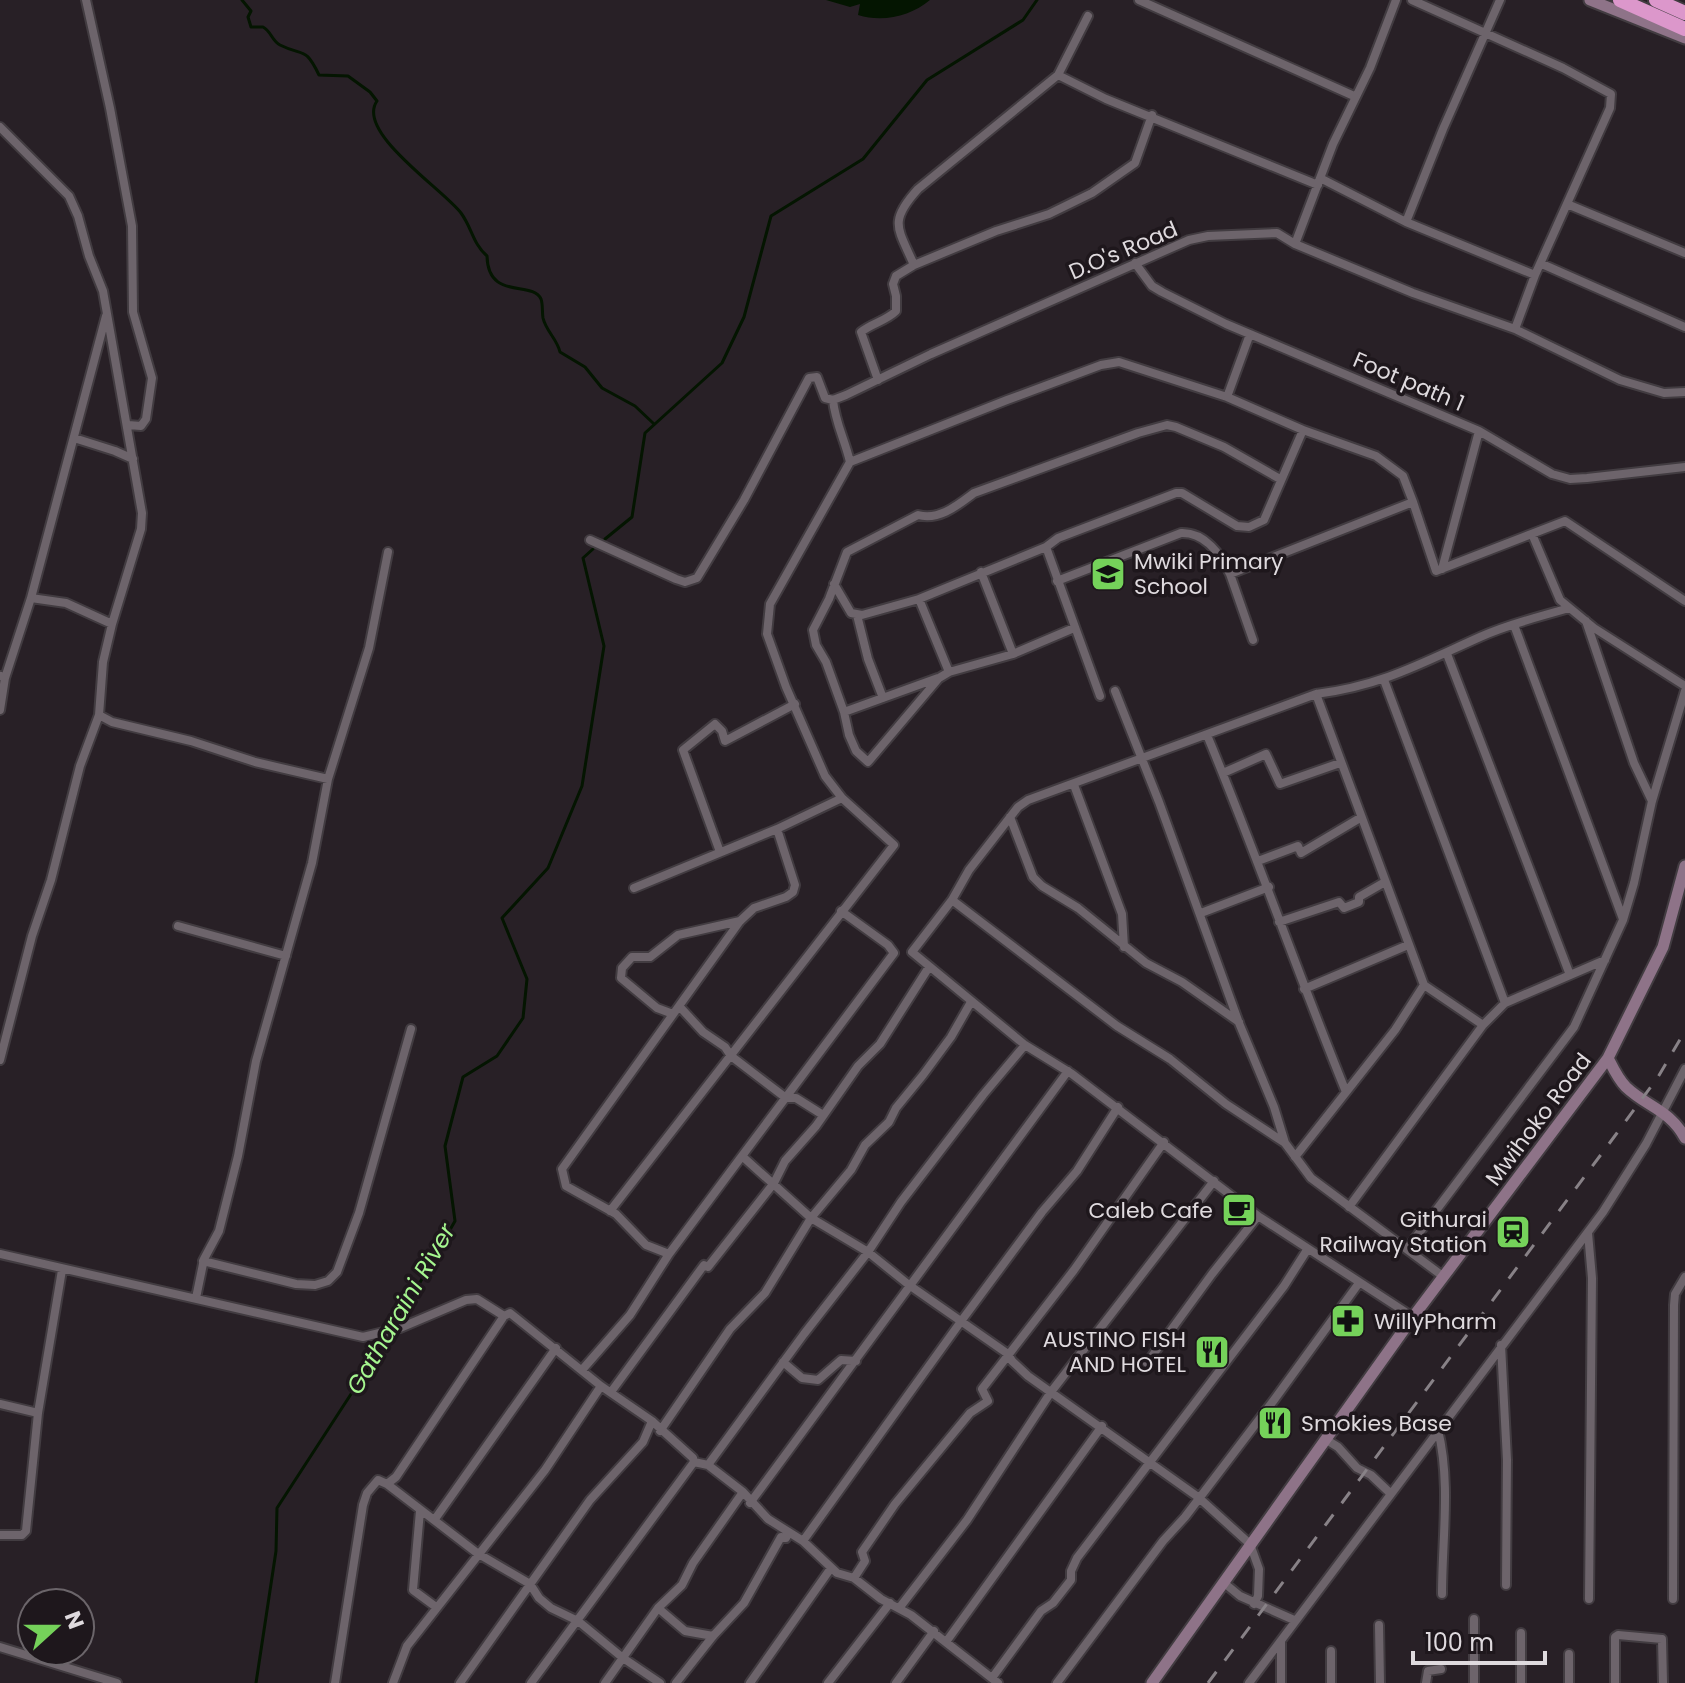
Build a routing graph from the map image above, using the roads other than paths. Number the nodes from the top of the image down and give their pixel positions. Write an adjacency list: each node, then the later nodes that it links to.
1 (86, 0): 35 (street)
2 (1139, 0): 15 (street)
3 (1396, 0): 15 (street)
4 (1412, 0): 12 (street)
5 (1500, 0): 12 (street)
6 (1590, 0): 13 (street)
7 (1620, 0): 11 (highway)
8 (1656, 0): 9 (highway)
9 (1685, 13)
10 (1088, 16): 14 (street)
11 (1685, 29)
12 (1485, 34): 19 (street); 20 (street)
13 (1685, 38)
14 (1058, 75): 16 (street); 25 (street)
15 (1354, 96): 18 (street)
16 (1152, 115): 18 (street); 25 (street)
17 (0, 127): 27 (street)
18 (1319, 182): 20 (street); 21 (street)
19 (1567, 204): 22 (street); 24 (street)
20 (1406, 222): 26 (street)
21 (1295, 244): 23 (street, D.O's Road); 29 (street, D.O's Road)
22 (1685, 253)
23 (1135, 263): 30 (street, Foot path 1); 31 (street, D.O's Road)
24 (1542, 264): 26 (street); 28 (street)
25 (914, 265): 31 (street)
26 (1535, 275): 29 (street)
27 (107, 311): 35 (street); 38 (street)
28 (1685, 327)
29 (1515, 329): 32 (street, D.O's Road)
30 (1250, 334): 33 (street); 37 (street, Foot path 1)
31 (878, 380): 34 (street, D.O's Road)
32 (1685, 392)
33 (1227, 397): 36 (street); 40 (street)
34 (833, 400): 40 (street); 45 (street)
35 (128, 425): 39 (street)
36 (1303, 430): 42 (street); 43 (street)
37 (1479, 431): 41 (street, Foot path 1); 48 (street)
38 (74, 438): 39 (street); 53 (street)
39 (133, 459): 59 (street)
40 (850, 462): 74 (street)
41 (1685, 467)
42 (1280, 479): 46 (street); 52 (street)
43 (1413, 502): 48 (street); 50 (street)
44 (1532, 534): 48 (street); 55 (street); 56 (street)
45 (590, 540)
46 (1046, 547): 49 (street); 51 (street)
47 (388, 552): 82 (street)
48 (1442, 569)
49 (981, 572): 54 (street); 63 (street)
50 (1230, 574): 51 (street); 62 (street)
51 (1057, 581): 61 (street)
52 (834, 584): 57 (street); 76 (street)
53 (31, 598): 59 (street); 66 (street)
54 (919, 599): 57 (street); 65 (street)
55 (1685, 601)
56 (1569, 608): 58 (street); 60 (street)
57 (857, 615): 73 (street)
58 (1585, 620): 69 (street); 85 (street)
59 (112, 624): 77 (street)
60 (1514, 625): 64 (street); 98 (street)
61 (1074, 628): 63 (street); 72 (street)
62 (1253, 640)
63 (1013, 654): 65 (street)
64 (1447, 654): 68 (street); 107 (street)
65 (949, 672): 67 (street)
66 (2, 677): 75 (street)
67 (939, 678): 73 (street); 76 (street)
68 (1384, 680): 71 (street); 111 (street)
69 (1685, 688): 85 (street)
70 (1115, 691): 79 (street)
71 (1316, 694): 78 (street); 80 (street)
72 (1100, 696)
73 (883, 698): 76 (street)
74 (795, 704): 84 (street); 89 (street)
75 (0, 710)
76 (844, 712)
77 (99, 715): 82 (street); 120 (street)
78 (1207, 735): 79 (street); 81 (street)
79 (1142, 758): 83 (street); 97 (street)
80 (1340, 763): 81 (street); 87 (street)
81 (1223, 773): 90 (street)
82 (328, 779): 104 (street)
83 (1074, 785): 86 (street); 103 (street)
84 (842, 798): 88 (street); 96 (street)
85 (1652, 801): 98 (street)
86 (1010, 817): 95 (street); 103 (street)
87 (1360, 818): 90 (street); 92 (street)
88 (777, 829): 89 (street); 99 (street)
89 (720, 852): 94 (street)
90 (1258, 861): 93 (street)
91 (1685, 866): 119 (street, Mwihoko Road)
92 (1385, 882): 100 (street); 102 (street)
93 (1269, 887): 97 (street); 100 (street)
94 (634, 888)
95 (952, 900): 106 (street); 130 (street)
96 (841, 911): 118 (street); 124 (street)
97 (1201, 913): 114 (street)
98 (1623, 920): 105 (street)
99 (740, 921): 112 (street); 113 (street)
100 (1279, 922): 109 (street)
101 (178, 926): 104 (street)
102 (1408, 945): 108 (street); 109 (street)
103 (1124, 947): 114 (street)
104 (286, 956): 145 (street)
105 (1606, 960): 107 (street); 140 (street)
106 (929, 967): 110 (street); 127 (street)
107 (1570, 975): 111 (street)
108 (1424, 985): 115 (street); 123 (street)
109 (1304, 989): 123 (street)
110 (971, 1002): 117 (street); 138 (street)
111 (1505, 1003): 115 (street)
112 (679, 1006): 113 (street); 118 (street)
113 (673, 1014): 136 (street)
114 (1239, 1023): 130 (street)
115 (1483, 1025): 135 (street)
116 (411, 1029): 145 (street)
117 (1025, 1045): 122 (street); 142 (street)
118 (731, 1056): 124 (street); 136 (street)
119 (1608, 1058): 126 (street); 147 (street, Mwihoko Road)
120 (0, 1060)
121 (1685, 1069): 126 (street)
122 (1068, 1071): 125 (street); 150 (street)
123 (1346, 1092): 132 (street)
124 (786, 1098): 127 (street); 131 (street)
125 (1118, 1107): 129 (street); 154 (street)
126 (1663, 1110): 128 (street); 139 (street)
127 (823, 1115): 134 (street)
128 (1685, 1138)
129 (1164, 1142): 133 (street); 157 (street)
130 (1285, 1143): 132 (street)
131 (742, 1156): 134 (street); 144 (street)
132 (1295, 1157): 135 (street)
133 (1214, 1181): 137 (street); 164 (street)
134 (774, 1183): 138 (street); 163 (street)
135 (1349, 1207): 140 (street)
136 (610, 1211): 144 (street)
137 (1258, 1216): 141 (street); 160 (street)
138 (811, 1218): 142 (street); 170 (street)
139 (1588, 1232): 155 (street); 195 (street)
140 (1407, 1249): 147 (street)
141 (1307, 1250): 149 (street); 173 (street)
142 (868, 1252): 150 (street); 159 (street)
143 (0, 1254): 146 (street)
144 (669, 1254): 161 (street)
145 (203, 1261): 151 (street)
146 (62, 1270): 151 (street); 166 (street)
147 (1444, 1277): 153 (street, Mwihoko Road)
148 (1685, 1277): 176 (street)
149 (1359, 1283): 153 (street); 180 (street)
150 (909, 1285): 154 (street); 158 (street)
151 (196, 1298): 152 (street)
152 (504, 1316): 156 (street); 175 (street)
153 (1413, 1317): 171 (street, Mwihoko Road)
154 (962, 1320): 157 (street); 186 (street)
155 (1501, 1345): 169 (street); 193 (street)
156 (556, 1348): 161 (street); 183 (street)
157 (1008, 1354): 164 (street); 190 (street)
158 (856, 1361): 159 (street); 181 (street)
159 (783, 1362): 174 (street)
160 (1147, 1363)
161 (582, 1370): 162 (street)
162 (601, 1386): 163 (street); 188 (street)
163 (611, 1392): 167 (street)
164 (1051, 1392): 168 (street); 200 (street)
165 (0, 1404): 166 (street)
166 (38, 1413): 185 (street)
167 (652, 1421): 170 (street); 192 (street)
168 (1102, 1426): 173 (street); 210 (street)
169 (1438, 1430): 179 (street); 194 (street)
170 (660, 1431): 172 (street)
171 (1325, 1439): 179 (street); 187 (street, Mwihoko Road)
172 (694, 1462): 174 (street); 204 (street)
173 (1148, 1464): 180 (street); 216 (street)
174 (708, 1465): 178 (street)
175 (387, 1484): 182 (street); 218 (street)
176 (1673, 1491): 177 (street); 196 (street)
177 (1685, 1491)
178 (743, 1492): 181 (street); 201 (street)
179 (1390, 1493): 203 (street)
180 (1198, 1497): 187 (street); 229 (street)
181 (750, 1503): 184 (street)
182 (420, 1511): 183 (street); 199 (street)
183 (435, 1519): 188 (street)
184 (789, 1532): 186 (street); 208 (street)
185 (1, 1535)
186 (803, 1541): 189 (street)
187 (1250, 1544): 191 (street, Mwihoko Road); 198 (street)
188 (477, 1553): 192 (street); 199 (street)
189 (831, 1568): 190 (street); 225 (street)
190 (854, 1578): 197 (street)
191 (1223, 1582): 198 (street); 230 (street, Mwihoko Road)
192 (530, 1584): 204 (street); 220 (street)
193 (1506, 1585)
194 (1442, 1594)
195 (1589, 1599)
196 (1673, 1599)
197 (890, 1603): 200 (street); 226 (street)
198 (1254, 1604): 203 (street)
199 (436, 1607): 219 (street)
200 (900, 1607): 206 (street)
201 (658, 1608): 208 (street); 214 (street)
202 (1474, 1619): 236 (street)
203 (1294, 1620): 209 (street)
204 (578, 1621): 214 (street); 221 (street)
205 (1379, 1625): 234 (street)
206 (934, 1631): 210 (street); 227 (street)
207 (1521, 1633): 237 (street)
208 (713, 1636): 224 (street)
209 (1281, 1640): 231 (street); 232 (street)
210 (946, 1642): 216 (street)
211 (0, 1647): 217 (street)
212 (1331, 1651): 233 (street)
213 (1569, 1654): 238 (street)
214 (623, 1658): 222 (street); 223 (street)
215 (1441, 1669): 235 (street)
216 (992, 1678): 228 (street)
217 (117, 1683)
218 (335, 1683)
219 (393, 1683)
220 (460, 1683)
221 (531, 1683)
222 (605, 1683)
223 (660, 1683)
224 (676, 1683)
225 (750, 1683)
226 (828, 1683)
227 (896, 1683)
228 (978, 1683)
229 (1057, 1683)
230 (1152, 1683)
231 (1249, 1683)
232 (1281, 1683)
233 (1331, 1683)
234 (1380, 1683)
235 (1426, 1683)
236 (1474, 1683)
237 (1521, 1683)
238 (1569, 1683)
239 (1615, 1683): 240 (street)
240 (1663, 1683)

